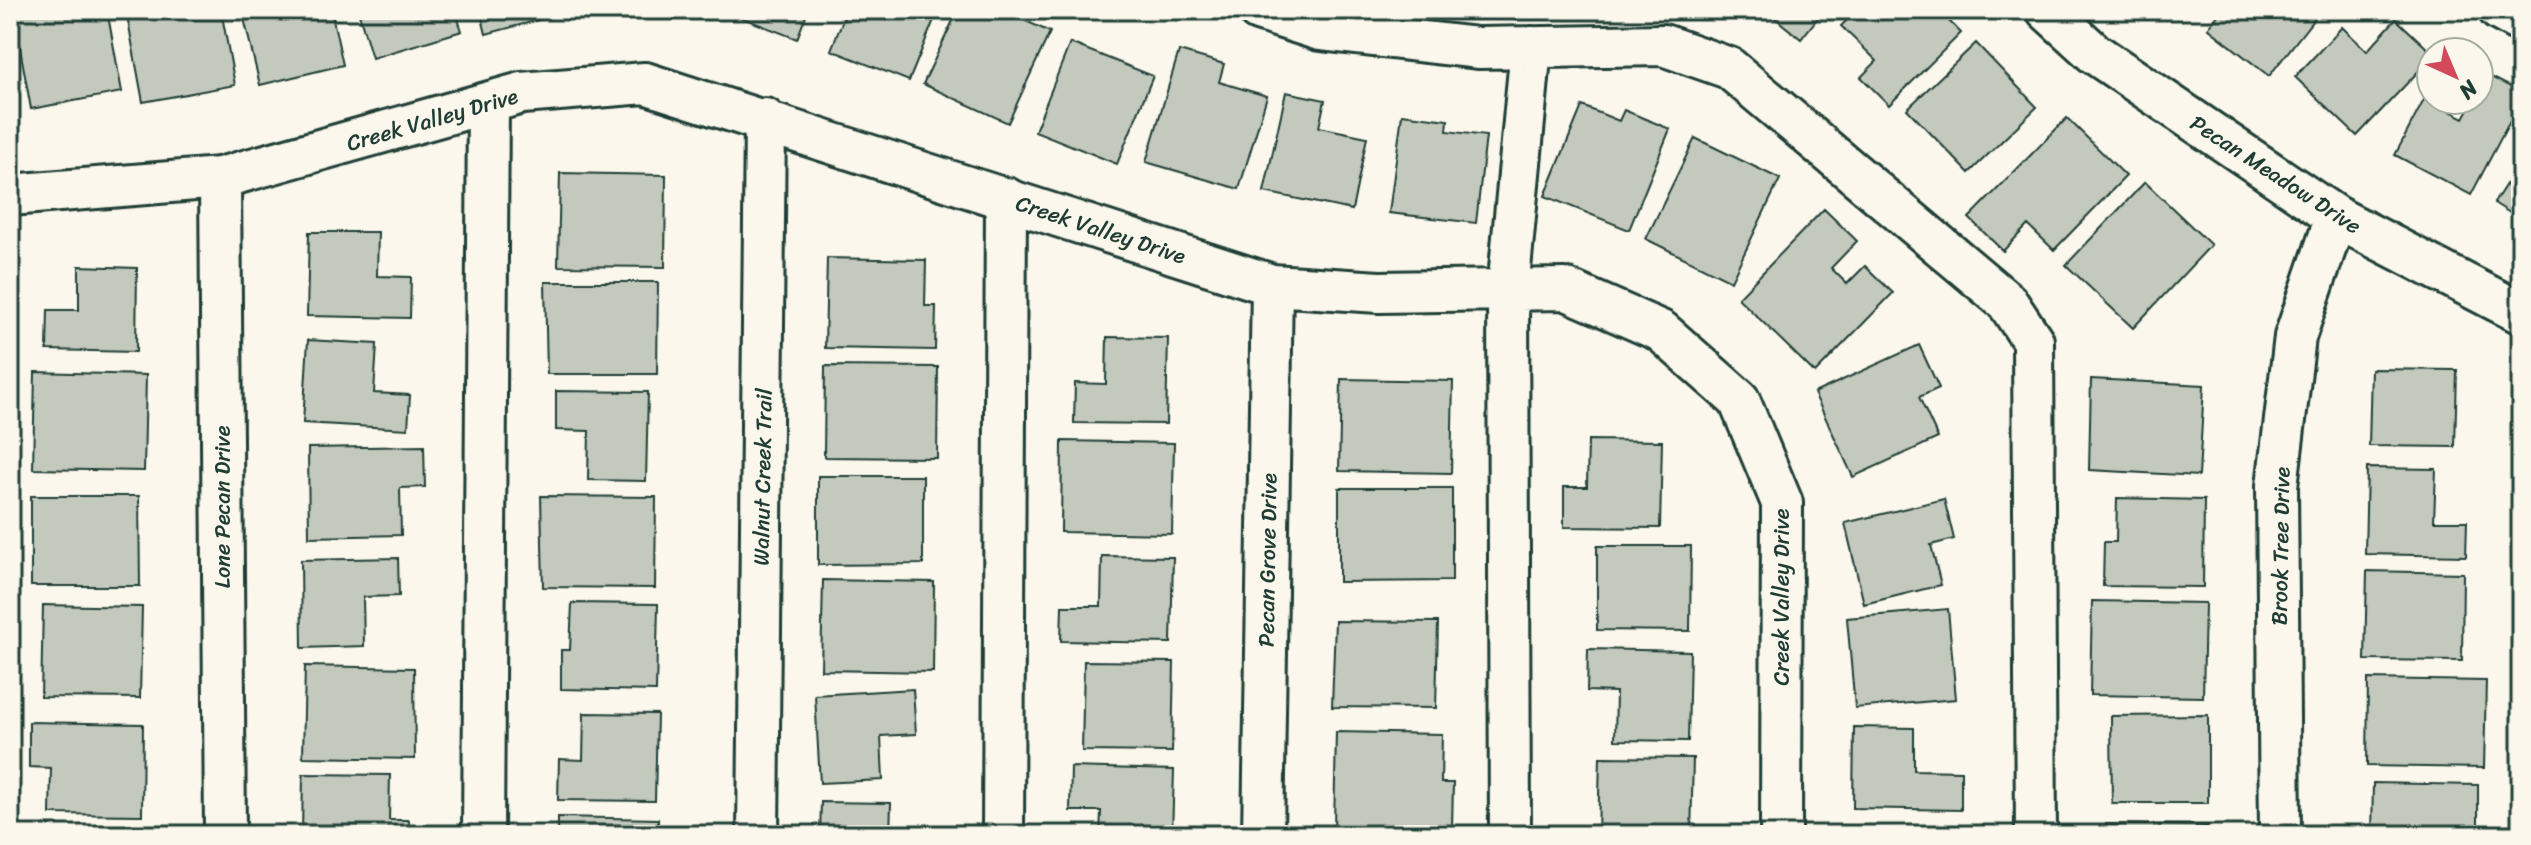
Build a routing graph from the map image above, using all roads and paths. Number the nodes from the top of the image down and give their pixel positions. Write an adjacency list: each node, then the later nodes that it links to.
1 (1258, 10): 5 (street)
2 (2047, 10): 11 (street, Pecan Meadow Drive)
3 (2499, 10): 4 (street)
4 (2521, 22)
5 (1531, 47): 13 (street); 22 (street)
6 (488, 103): 7 (street, Creek Valley Drive); 8 (street, Creek Valley Drive); 16 (street)
7 (765, 119): 10 (street, Creek Valley Drive); 17 (street, Walnut Creek Trail)
8 (220, 178): 9 (street, Creek Valley Drive); 15 (street, Lone Pecan Drive)
9 (10, 195)
10 (1006, 198): 12 (street, Creek Valley Drive); 18 (street)
11 (2336, 217): 14 (street, Pecan Meadow Drive); 23 (street, Brook Tree Drive)
12 (1272, 285): 13 (street, Creek Valley Drive); 19 (street, Pecan Grove Drive)
13 (1508, 290): 20 (street); 21 (street, Creek Valley Drive)
14 (2521, 313)
15 (225, 835)
16 (483, 835)
17 (758, 835)
18 (1003, 835)
19 (1263, 835)
20 (1510, 835)
21 (1781, 835)
22 (2036, 835)
23 (2280, 835)

